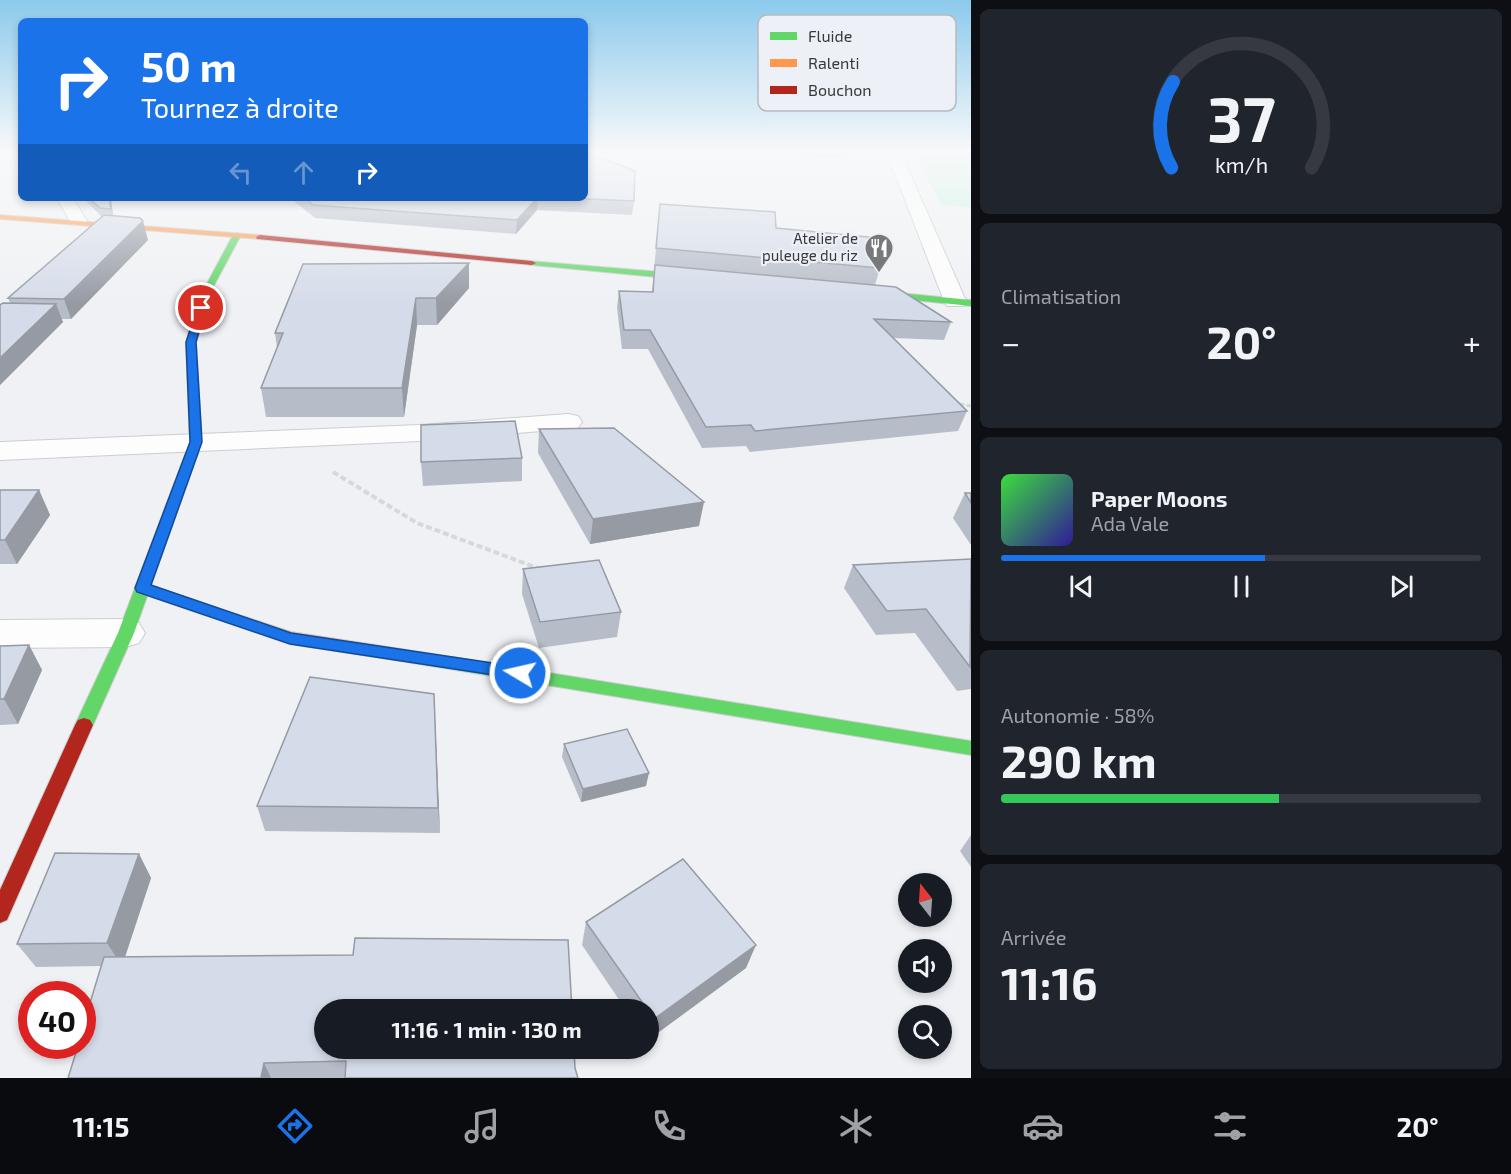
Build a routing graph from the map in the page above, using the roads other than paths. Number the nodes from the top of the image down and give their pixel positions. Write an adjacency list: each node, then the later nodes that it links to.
1 (69, 203): 4 (street)
2 (917, 203): 8 (street)
3 (0, 217): 4 (street)
4 (78, 221): 5 (street)
5 (237, 235): 6 (street); 10 (street)
6 (708, 279)
7 (849, 292): 8 (street)
8 (963, 302)
9 (568, 422): 10 (street)
10 (196, 442): 11 (street); 12 (street)
11 (0, 451)
12 (142, 588): 13 (street); 15 (street)
13 (126, 633): 14 (street); 16 (street)
14 (0, 634)
15 (971, 748)
16 (0, 913)

